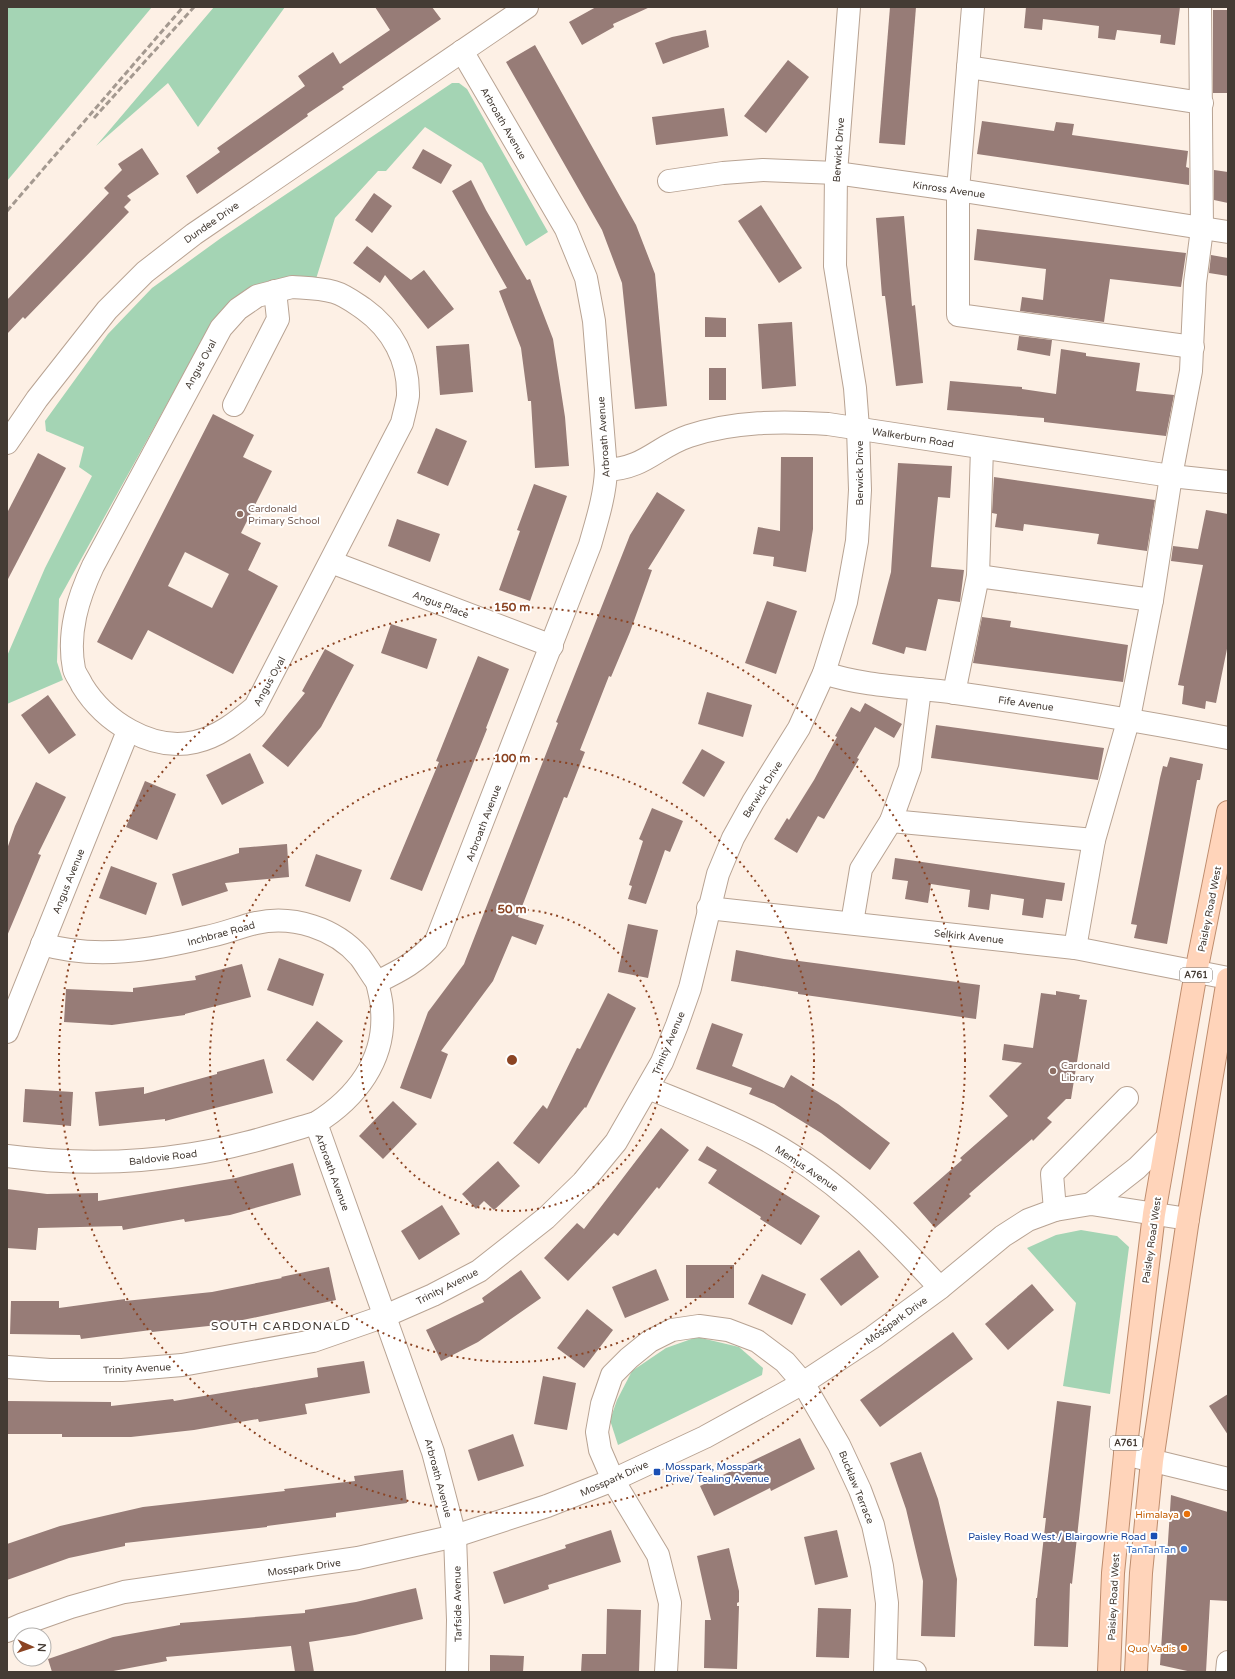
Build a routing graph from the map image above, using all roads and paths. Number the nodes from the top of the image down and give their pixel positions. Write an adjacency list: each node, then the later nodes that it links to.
1 (527, 7): 5 (street, Dundee Drive)
2 (848, 7): 8 (street, Berwick Drive)
3 (973, 7): 6 (street)
4 (1200, 7): 7 (street)
5 (462, 51): 17 (street, Dundee Drive); 19 (street, Arbroath Avenue)
6 (968, 67): 7 (street); 10 (street)
7 (1202, 103): 11 (street)
8 (836, 173): 9 (street, Kinross Avenue); 10 (street, Kinross Avenue); 16 (street, Berwick Drive)
9 (669, 181)
10 (958, 190): 11 (street, Kinross Avenue); 14 (street)
11 (1202, 229): 12 (street, Kinross Avenue); 14 (street)
12 (1228, 232)
13 (275, 291): 15 (street); 22 (street, Angus Oval); 30 (street, Angus Oval)
14 (1193, 347): 20 (street)
15 (234, 405)
16 (858, 428): 18 (street, Walkerburn Road); 19 (street, Walkerburn Road); 26 (street, Berwick Drive)
17 (7, 443)
18 (982, 448): 20 (street, Walkerburn Road); 23 (street)
19 (606, 470): 25 (street, Arbroath Avenue)
20 (1171, 476): 21 (street, Walkerburn Road); 24 (street)
21 (1228, 482)
22 (331, 562): 25 (street, Angus Place); 30 (street, Angus Oval)
23 (978, 576): 24 (street); 28 (street)
24 (1152, 600): 29 (street)
25 (552, 646): 41 (street, Arbroath Avenue)
26 (824, 673): 27 (street, Fife Avenue); 35 (street, Berwick Drive)
27 (920, 689): 28 (street, Fife Avenue); 33 (street)
28 (954, 693): 29 (street, Fife Avenue)
29 (1129, 718): 31 (street, Fife Avenue); 34 (street)
30 (128, 731): 37 (street, Angus Avenue)
31 (1228, 738)
32 (1228, 812): 39 (main road, Paisley Road West / A761)
33 (891, 821): 34 (street); 36 (street)
34 (1094, 840): 38 (street)
35 (708, 908): 36 (street, Selkirk Avenue); 43 (street, Trinity Avenue)
36 (852, 923): 38 (street, Selkirk Avenue)
37 (42, 944): 41 (street, Inchbrae Road); 42 (street, Angus Avenue)
38 (1074, 948): 39 (street, Selkirk Avenue)
39 (1196, 972): 40 (street, Selkirk Avenue); 46 (main road, Paisley Road West / A761)
40 (1228, 979): 51 (main road, A761)
41 (377, 982): 45 (street, Arbroath Avenue)
42 (7, 1032)
43 (648, 1088): 52 (street, Memus Avenue); 53 (street, Trinity Avenue)
44 (1127, 1098): 49 (street)
45 (316, 1124): 47 (street, Baldovie Road); 53 (street, Arbroath Avenue)
46 (1167, 1138): 48 (street); 50 (main road, Paisley Road West / A761)
47 (7, 1156)
48 (1091, 1204): 49 (street, Mosspark Drive); 50 (street, Mosspark Drive)
49 (1055, 1210): 52 (street, Mosspark Drive)
50 (1154, 1214): 51 (street, Mosspark Drive); 56 (main road, Paisley Road West / A761)
51 (1188, 1219): 57 (main road, A761)
52 (940, 1288): 55 (street, Mosspark Drive)
53 (385, 1316): 54 (street, Trinity Avenue); 60 (street, Arbroath Avenue)
54 (7, 1367)
55 (803, 1383): 59 (street, Mosspark Drive); 59 (street, Bucklaw Terrace); 63 (street, Bucklaw Terrace)
56 (1125, 1454): 57 (street); 67 (main road, Paisley Road West / A761)
57 (1152, 1461): 58 (street); 68 (main road, A761)
58 (1228, 1479)
59 (613, 1480): 60 (street, Mosspark Drive); 65 (street, Bucklaw Terrace)
60 (455, 1536): 61 (street, Mosspark Drive); 64 (street, Tarfside Avenue)
61 (7, 1631)
62 (1228, 1662): 69 (street)
63 (885, 1671): 66 (street)
64 (456, 1672)
65 (666, 1672)
66 (915, 1672)
67 (1109, 1672)
68 (1136, 1672)
69 (1227, 1672)

